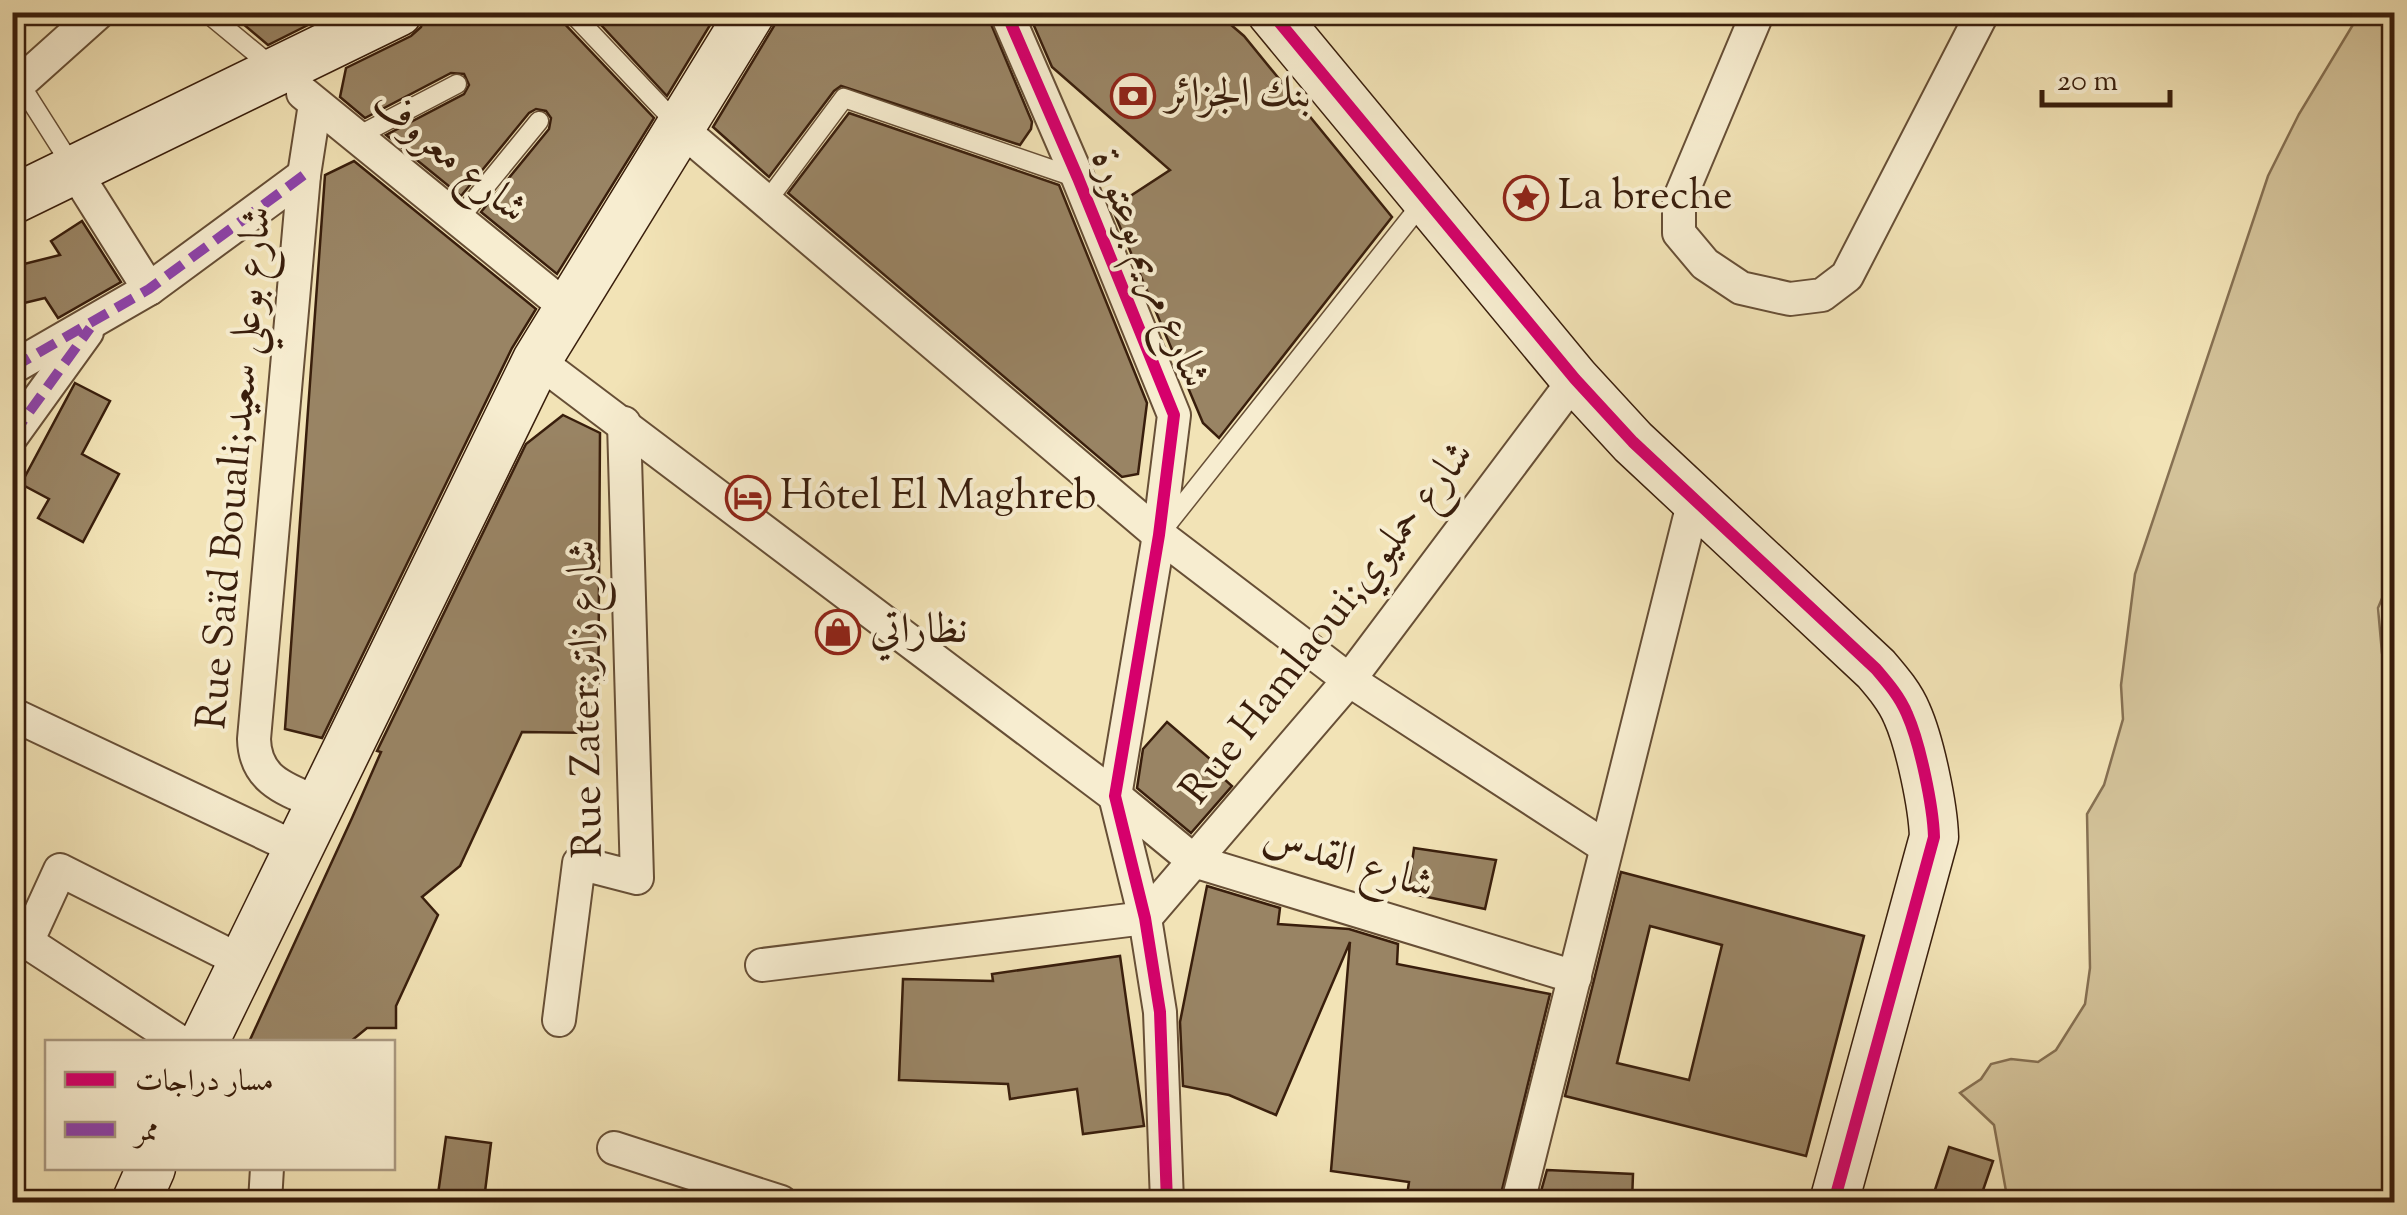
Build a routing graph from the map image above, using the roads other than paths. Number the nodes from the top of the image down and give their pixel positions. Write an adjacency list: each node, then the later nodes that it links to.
1 (99, 12): 11 (street)
2 (206, 12): 10 (lane)
3 (398, 12): 10 (street)
4 (571, 12): 15 (lane)
5 (751, 12): 15 (street)
6 (1270, 12): 20 (street)
7 (1758, 12): 8 (street)
8 (1983, 12)
9 (1007, 13): 19 (street, شارع مريم بوعتورة)
10 (278, 71): 13 (street, شارع معروف); 17 (street)
11 (15, 82): 17 (lane)
12 (457, 84): 16 (lane)
13 (315, 104): 16 (street, شارع معروف); 18 (street, Rue Saïd Bouali;شارع بوعلي سعيد)
14 (539, 120): 23 (lane)
15 (680, 128): 22 (street); 25 (street)
16 (354, 138): 23 (street, شارع معروف)
17 (74, 170): 21 (street); 24 (street)
18 (304, 175): 24 (street); 37 (street, Rue Saïd Bouali;شارع بوعلي سعيد)
19 (1078, 178): 22 (lane); 33 (street, شارع مريم بوعتورة)
20 (1426, 198): 29 (street); 33 (lane)
21 (12, 200)
22 (766, 201): 33 (street)
23 (458, 220): 25 (street, شارع معروف)
24 (149, 289): 26 (street)
25 (567, 308): 27 (street)
26 (93, 324): 28 (street); 31 (street)
27 (537, 360): 30 (street, شارع القدس); 37 (street)
28 (12, 368)
29 (1575, 379): 32 (street); 34 (street, Rue Hamlaoui;شارع حمليوي)
30 (624, 424): 36 (street, شارع القدس); 46 (street, Rue Zater;شارع زاتر)
31 (12, 436)
32 (1694, 500): 38 (street); 57 (street)
33 (1160, 535): 34 (street); 36 (street, شارع مريم بوعتورة)
34 (1349, 680): 38 (street); 40 (street, Rue Hamlaoui;شارع حمليوي)
35 (12, 714): 39 (street)
36 (1115, 796): 40 (street, شارع القدس); 41 (street)
37 (321, 804): 39 (street)
38 (1606, 847): 45 (street)
39 (298, 849): 43 (street)
40 (1194, 861): 41 (street, Rue Hamlaoui;شارع حمليوي); 45 (street, شارع القدس)
41 (1144, 918): 44 (street); 55 (street)
42 (20, 937): 43 (street); 47 (street)
43 (243, 962): 48 (street)
44 (762, 965)
45 (1575, 977): 56 (street)
46 (559, 1020)
47 (177, 1040)
48 (205, 1040)
49 (614, 1148): 54 (street)
50 (150, 1170): 52 (street)
51 (267, 1170): 53 (street)
52 (136, 1202)
53 (265, 1202)
54 (780, 1202)
55 (1167, 1202)
56 (1518, 1202)
57 (1834, 1202)

